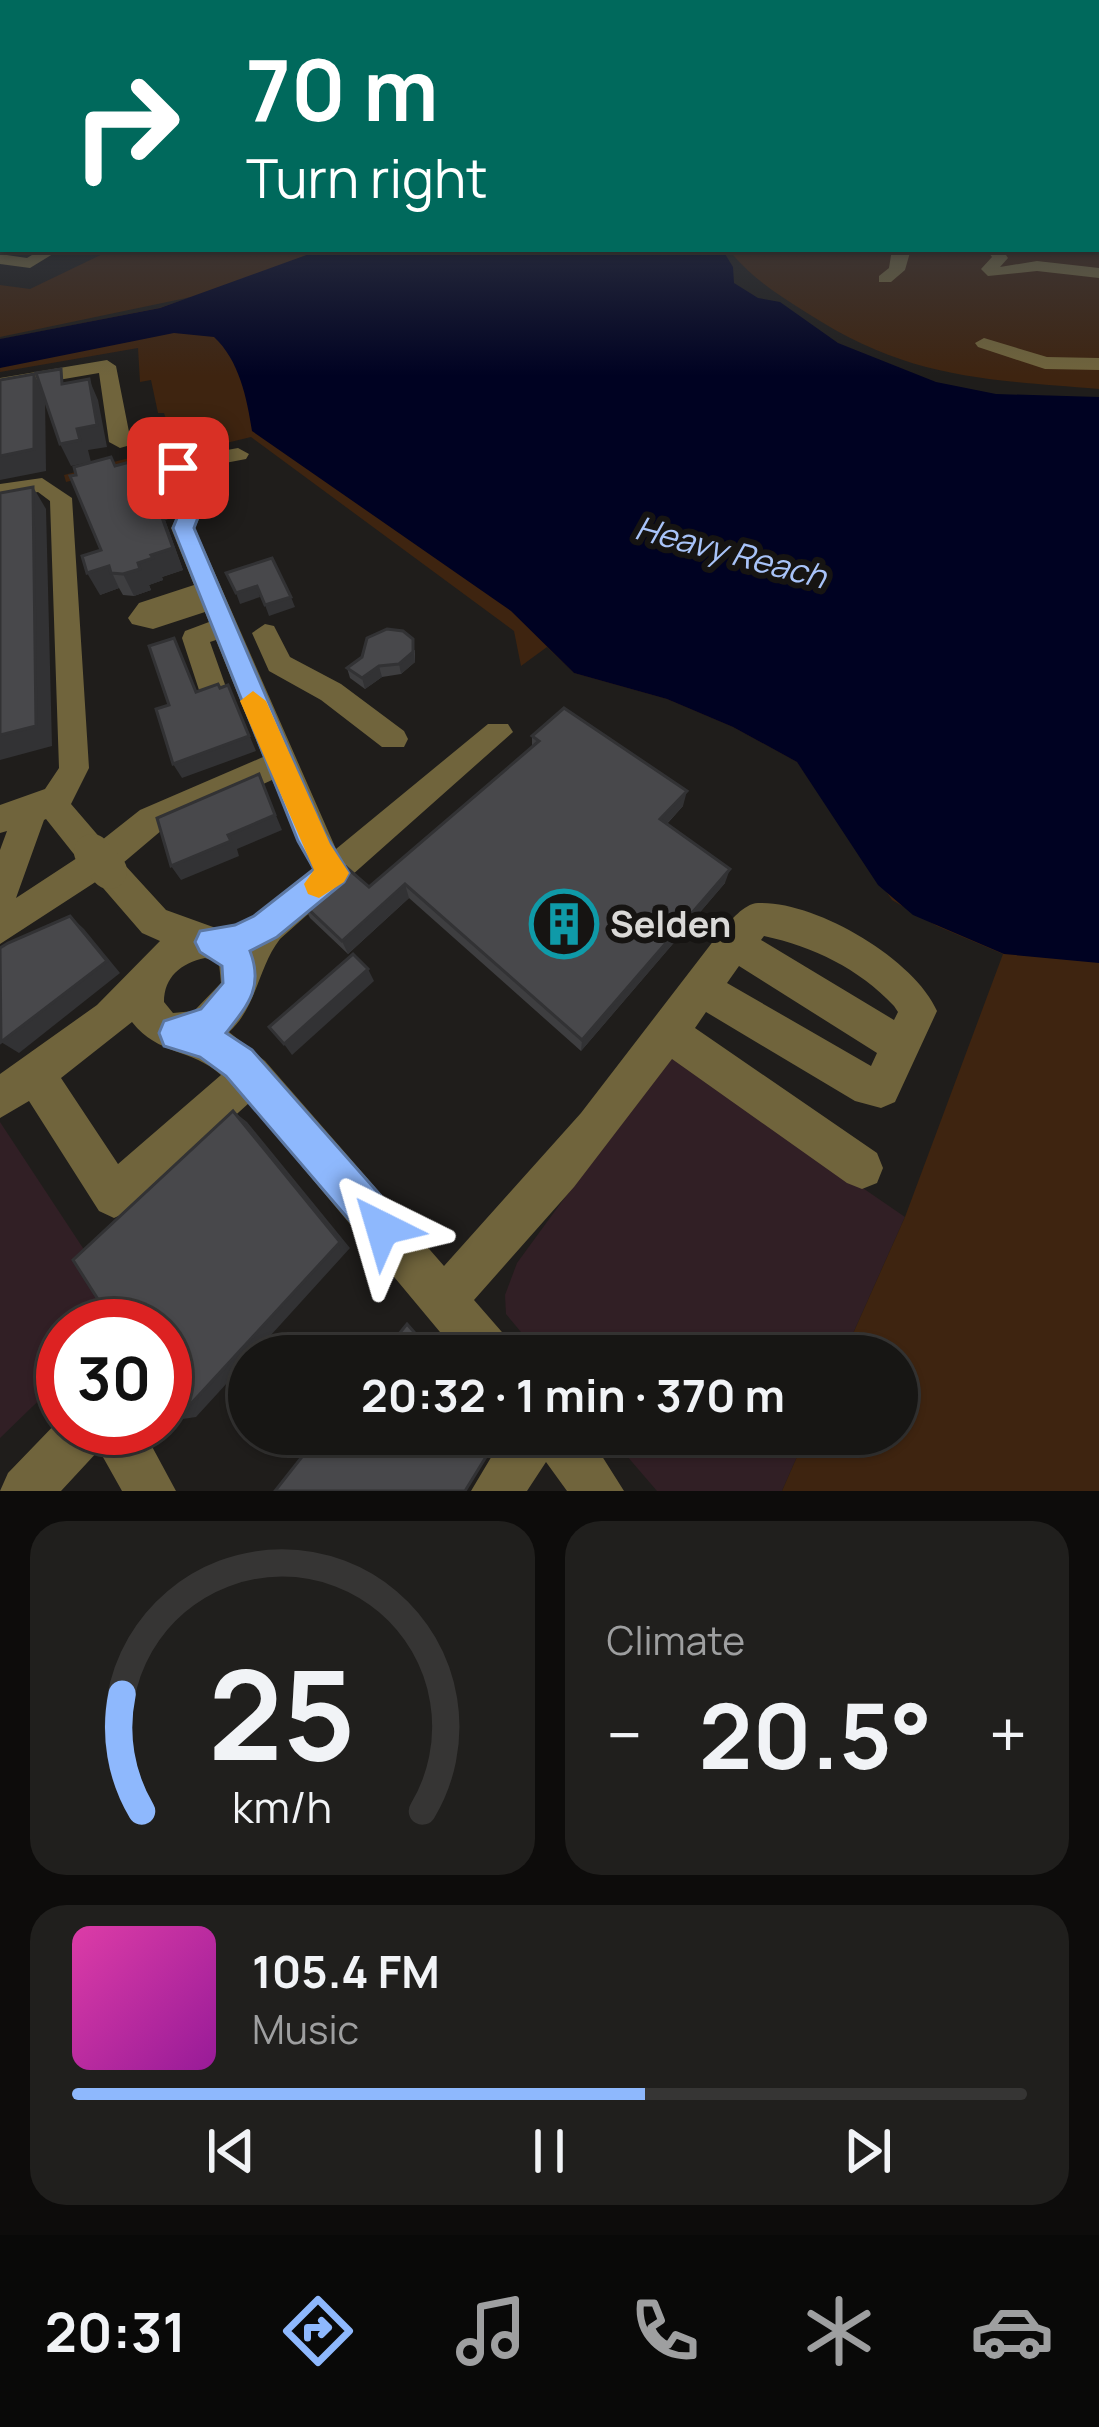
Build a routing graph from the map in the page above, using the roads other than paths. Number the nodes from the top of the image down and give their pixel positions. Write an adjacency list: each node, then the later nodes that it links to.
1 (897, 252): 6 (street)
2 (997, 252): 5 (street)
3 (0, 259): 4 (street)
4 (44, 259)
5 (1099, 273)
6 (885, 279)
7 (984, 343): 8 (street)
8 (1099, 364)
9 (0, 384): 10 (street)
10 (120, 442)
11 (238, 454): 12 (street)
12 (192, 465): 13 (street); 15 (street)
13 (150, 471)
14 (0, 491): 21 (street)
15 (216, 605): 17 (street); 20 (street)
16 (265, 633): 19 (street)
17 (213, 690)
18 (498, 732): 22 (street)
19 (393, 739)
20 (279, 763): 22 (street); 26 (street)
21 (27, 811): 23 (street); 24 (street)
22 (333, 873): 25 (street)
23 (0, 895)
24 (146, 914): 27 (street); 29 (street)
25 (281, 916): 27 (street); 30 (street)
26 (0, 928)
27 (208, 942): 29 (street); 30 (street)
28 (734, 943): 31 (street); 34 (street); 34 (street)
29 (150, 975): 32 (street); 35 (street)
30 (241, 981): 32 (street); 36 (street)
31 (701, 988): 33 (street); 34 (street)
32 (170, 1032): 35 (street); 36 (street)
33 (669, 1033): 38 (street); 39 (street)
34 (901, 1046)
35 (44, 1066): 36 (street); 37 (street)
36 (256, 1080): 39 (street)
37 (0, 1098)
38 (862, 1168)
39 (443, 1299): 40 (street)
40 (473, 1335)
41 (60, 1455): 45 (street)
42 (129, 1455): 46 (street)
43 (521, 1455): 47 (street)
44 (572, 1455): 48 (street)
45 (26, 1491)
46 (150, 1491)
47 (496, 1491)
48 (598, 1491)

